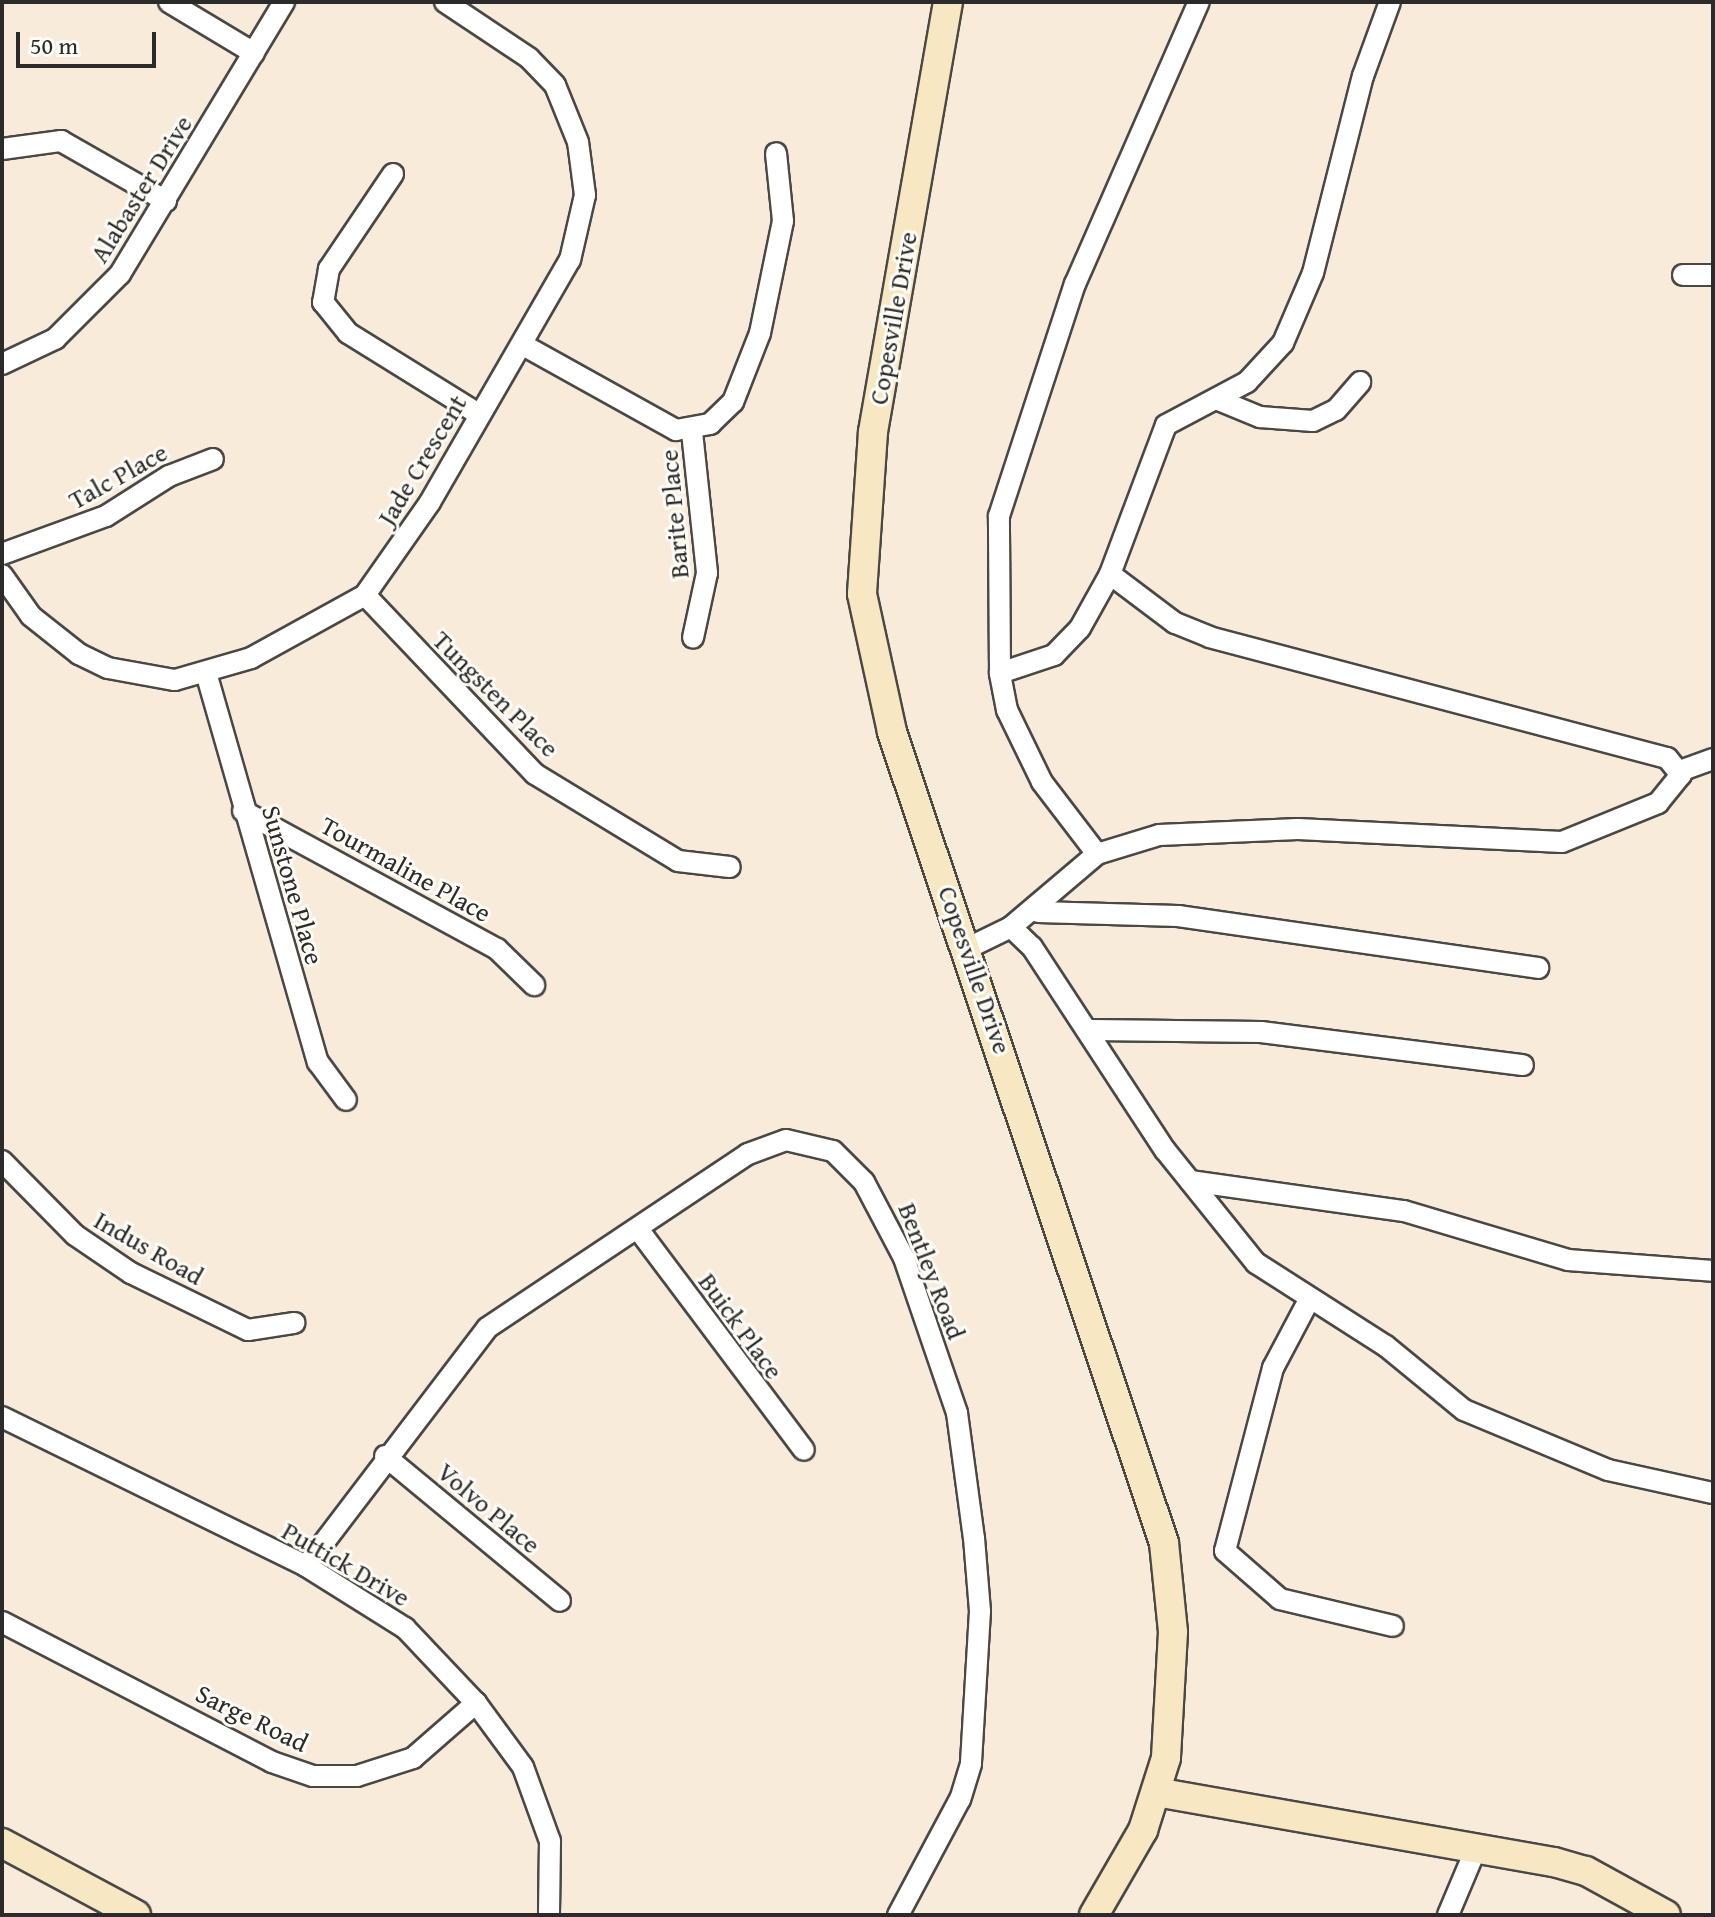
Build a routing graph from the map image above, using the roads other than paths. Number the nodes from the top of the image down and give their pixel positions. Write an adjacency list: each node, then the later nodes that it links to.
1 (169, 2): 8 (street)
2 (284, 2): 8 (street, Alabaster Drive)
3 (445, 2): 7 (street, Jade Crescent)
4 (948, 2): 36 (street, Copesville Drive)
5 (1199, 2): 27 (street)
6 (1390, 2): 18 (street)
7 (478, 10): 15 (street, Jade Crescent)
8 (254, 53): 12 (street, Alabaster Drive)
9 (2, 149): 12 (street)
10 (776, 153): 20 (street)
11 (393, 174): 19 (street)
12 (166, 201): 16 (street, Alabaster Drive)
13 (1683, 275): 14 (street)
14 (1713, 275)
15 (523, 345): 19 (street, Jade Crescent); 20 (street)
16 (2, 364)
17 (1360, 382): 18 (street)
18 (1216, 399): 23 (street)
19 (480, 415): 25 (street, Jade Crescent)
20 (692, 432): 26 (street, Barite Place)
21 (213, 459): 22 (street, Talc Place)
22 (2, 554)
23 (1110, 574): 27 (street); 30 (street)
24 (2, 575): 28 (street)
25 (365, 595): 28 (street); 33 (street, Tungsten Place)
26 (693, 638)
27 (1000, 673): 32 (street)
28 (207, 676): 31 (street, Sunstone Place)
29 (1713, 759): 30 (street)
30 (1680, 771): 32 (street)
31 (243, 811): 38 (street, Tourmaline Place); 41 (street, Sunstone Place)
32 (1097, 854): 34 (street)
33 (730, 867)
34 (1038, 912): 35 (street); 37 (street)
35 (1011, 927): 36 (street); 39 (street)
36 (968, 948): 57 (street, Copesville Drive)
37 (1538, 968)
38 (534, 985)
39 (1092, 1030): 40 (street); 43 (street)
40 (1523, 1065)
41 (346, 1100)
42 (2, 1161): 47 (street, Indus Road)
43 (1190, 1181): 45 (street); 46 (street)
44 (638, 1229): 49 (street, Buick Place); 50 (street, Bentley Road); 62 (street, Bentley Road)
45 (1713, 1271)
46 (1309, 1300): 51 (street); 55 (street)
47 (294, 1323)
48 (2, 1417): 52 (street, Puttick Drive)
49 (804, 1450)
50 (385, 1456): 52 (street, Bentley Road); 53 (street, Volvo Place)
51 (1713, 1493)
52 (306, 1566): 56 (street, Puttick Drive)
53 (560, 1601)
54 (2, 1622): 56 (street, Sarge Road)
55 (1393, 1626)
56 (476, 1703): 61 (street, Puttick Drive)
57 (1156, 1792): 59 (street); 63 (street, Copesville Drive)
58 (2, 1843): 60 (street)
59 (1475, 1851): 64 (street); 65 (street)
60 (136, 1915)
61 (549, 1915)
62 (898, 1915)
63 (1094, 1915)
64 (1448, 1915)
65 (1666, 1915)

